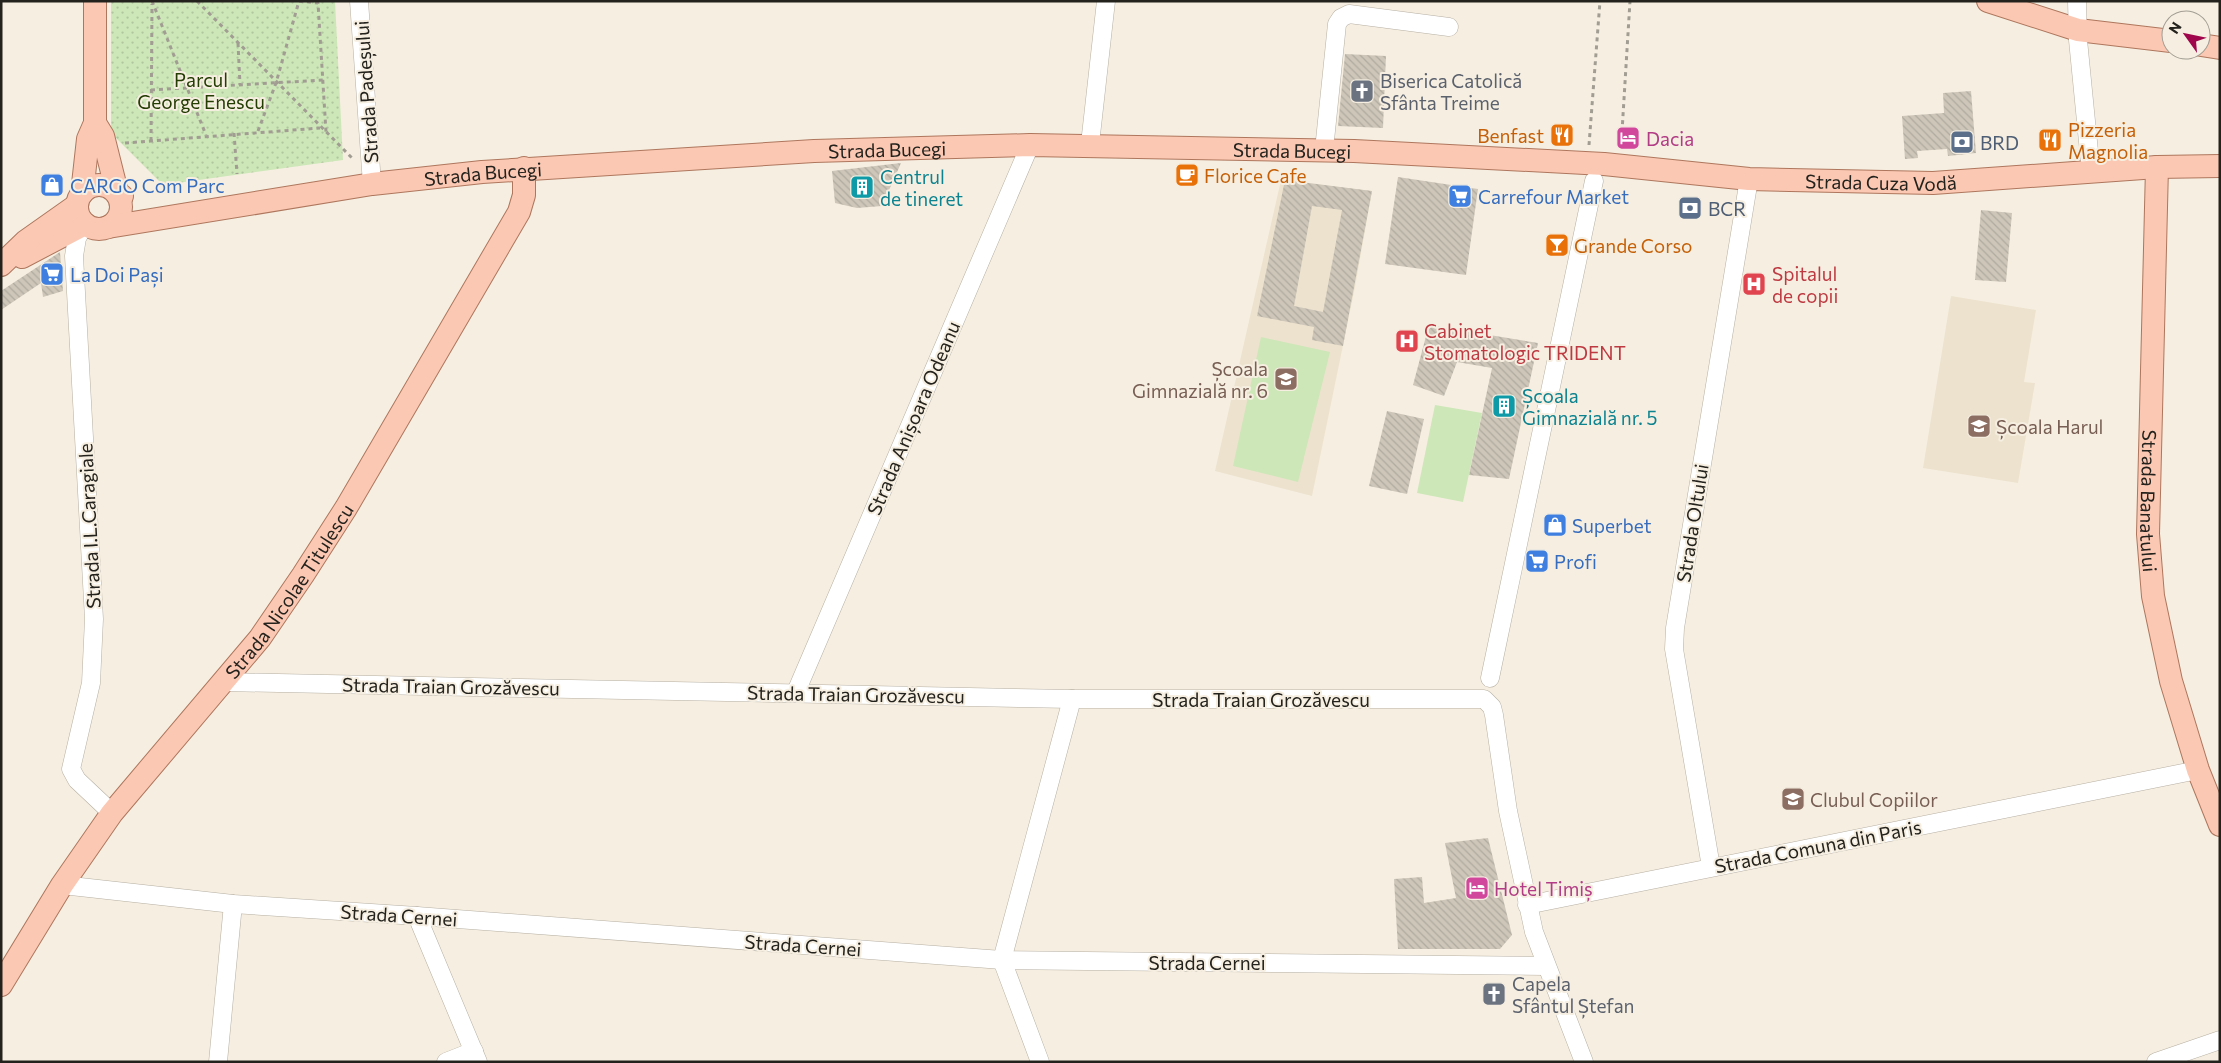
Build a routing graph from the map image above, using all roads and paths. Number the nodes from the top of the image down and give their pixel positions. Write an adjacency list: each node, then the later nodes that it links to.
1 (96, 1): 20 (main road)
2 (152, 1): 18 (path); 19 (path)
3 (197, 1): 14 (path)
4 (299, 1): 15 (path); 16 (path)
5 (359, 1): 41 (street, Strada Padeșului)
6 (1106, 1): 28 (street)
7 (1600, 1): 30 (path)
8 (1630, 1): 31 (path)
9 (1988, 1): 12 (main road)
10 (2077, 1): 12 (street)
11 (1449, 28): 32 (street)
12 (2078, 30): 13 (main road); 37 (street)
13 (2161, 40)
14 (238, 43): 16 (path); 17 (path)
15 (323, 80): 16 (path); 24 (path)
16 (276, 83): 17 (path); 21 (path); 22 (path)
17 (240, 85): 18 (path)
18 (187, 88): 19 (path); 25 (path)
19 (151, 90): 26 (path)
20 (95, 122): 42 (main road); 43 (main road)
21 (321, 128): 22 (path); 24 (path)
22 (258, 131): 23 (path)
23 (234, 133): 25 (path); 39 (path)
24 (326, 133): 33 (path)
25 (206, 135): 26 (path)
26 (151, 141): 27 (path)
27 (117, 144)
28 (1090, 144): 29 (main road, Strada Bucegi); 32 (main road, Strada Bucegi)
29 (1030, 145): 36 (main road, Strada Bucegi); 49 (street, Strada Anișoara Odeanu)
30 (1589, 146)
31 (1621, 148)
32 (1324, 150): 38 (main road, Strada Bucegi)
33 (358, 164)
34 (2220, 166): 35 (main road, Strada Cuza Vodă)
35 (2157, 167): 37 (main road, Strada Cuza Vodă); 51 (main road, Strada Banatului)
36 (524, 168): 41 (main road, Strada Bucegi); 48 (main road, Strada Nicolae Titulescu)
37 (2092, 172): 40 (main road, Strada Cuza Vodă)
38 (1599, 173): 40 (main road, Strada Cuza Vodă); 47 (street)
39 (236, 174)
40 (1749, 179): 54 (street, Strada Oltului)
41 (372, 184): 44 (main road, Strada Bucegi)
42 (117, 192): 43 (main road); 44 (main road, Strada Bucegi); 45 (main road)
43 (81, 207): 45 (main road); 46 (main road); 52 (street, Strada I.L.Caragiale)
44 (174, 215): 45 (main road, Strada Bucegi)
45 (108, 227)
46 (3, 264)
47 (1490, 678)
48 (224, 682): 49 (street, Strada Traian Grozăvescu); 52 (main road, Strada Nicolae Titulescu)
49 (796, 692): 50 (street, Strada Traian Grozăvescu)
50 (1072, 699): 57 (street, Strada Traian Grozăvescu); 59 (street)
51 (2198, 770): 53 (main road, Strada Banatului); 54 (street, Strada Comuna din Paris)
52 (112, 813): 55 (main road, Strada Nicolae Titulescu)
53 (2218, 815)
54 (1711, 867): 57 (street, Strada Comuna din Paris)
55 (62, 885): 56 (street, Strada Cernei); 61 (main road, Strada Nicolae Titulescu)
56 (233, 904): 58 (street, Strada Cernei); 64 (street)
57 (1527, 905): 60 (street)
58 (417, 916): 59 (street, Strada Cernei); 63 (street)
59 (1002, 960): 60 (street, Strada Cernei); 66 (street)
60 (1546, 966): 67 (street)
61 (1, 985)
62 (2220, 1040): 68 (street)
63 (476, 1056): 65 (street)
64 (218, 1062)
65 (446, 1062)
66 (1040, 1062)
67 (1584, 1062)
68 (2156, 1062)

